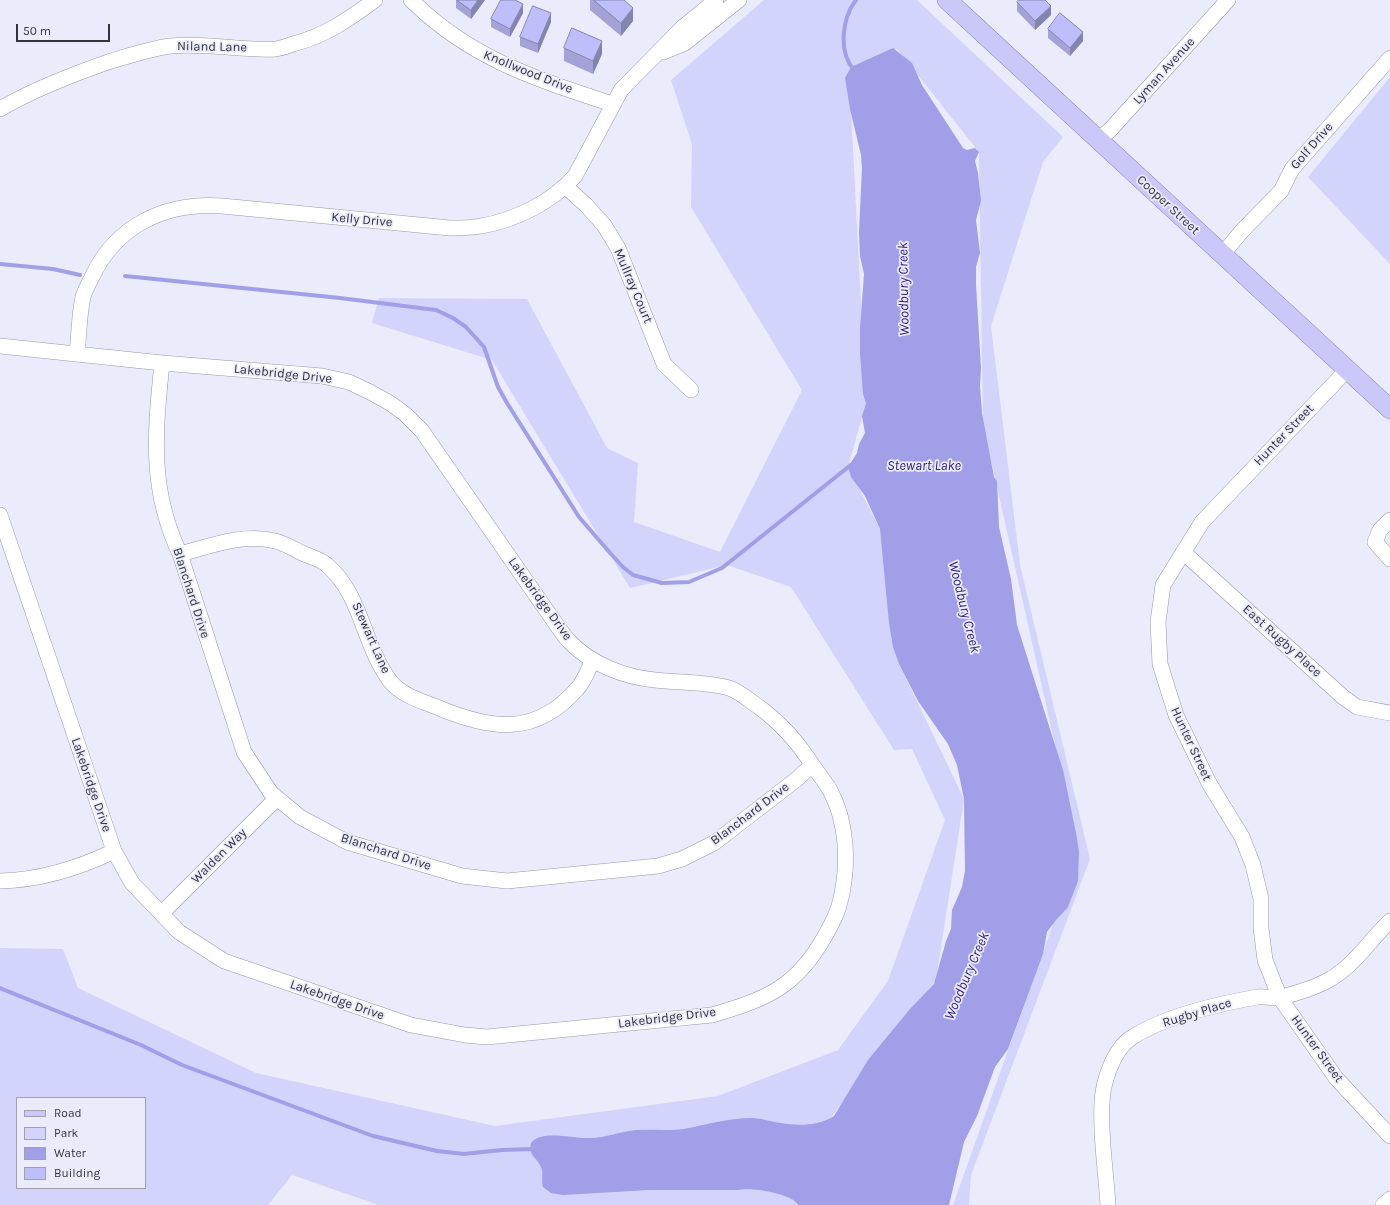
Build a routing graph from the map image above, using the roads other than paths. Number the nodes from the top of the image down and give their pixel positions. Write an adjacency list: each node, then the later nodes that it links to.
1 (375, 0): 10 (street, Niland Lane)
2 (411, 0): 9 (street, Knollwood Drive)
3 (694, 0): 7 (street)
4 (739, 0): 7 (street, Kelly Drive)
5 (947, 0): 11 (main road, Cooper Street)
6 (1228, 0): 11 (street, Lyman Avenue)
7 (712, 6): 9 (street, Kelly Drive)
8 (1390, 58): 13 (street, Golf Drive)
9 (612, 104): 12 (street, Kelly Drive)
10 (0, 108)
11 (1098, 140): 13 (main road, Cooper Street)
12 (566, 187): 15 (street, Kelly Drive); 18 (street, Mullray Court)
13 (1222, 255): 17 (main road, Cooper Street)
14 (0, 346): 15 (street, Lakebridge Drive)
15 (77, 354): 16 (street, Lakebridge Drive)
16 (162, 363): 23 (street, Blanchard Drive); 25 (street, Lakebridge Drive)
17 (1347, 370): 19 (main road, Cooper Street); 22 (street, Hunter Street)
18 (691, 390)
19 (1390, 409)
20 (0, 515): 29 (street, Lakebridge Drive)
21 (1390, 520): 24 (street)
22 (1184, 552): 26 (street, East Rugby Place); 33 (street, Hunter Street)
23 (180, 554): 25 (street, Stewart Lane); 28 (street, Blanchard Drive)
24 (1390, 559)
25 (593, 660): 27 (street, Lakebridge Drive)
26 (1390, 713)
27 (812, 765): 28 (street, Blanchard Drive); 31 (street, Lakebridge Drive)
28 (276, 799): 31 (street, Walden Way)
29 (114, 851): 30 (street); 31 (street, Lakebridge Drive)
30 (0, 881)
31 (162, 913)
32 (1390, 921): 33 (street, Rugby Place)
33 (1280, 998): 34 (street, Hunter Street); 36 (street, Rugby Place)
34 (1390, 1136)
35 (1390, 1199): 37 (street)
36 (1108, 1205)
37 (1383, 1205)

